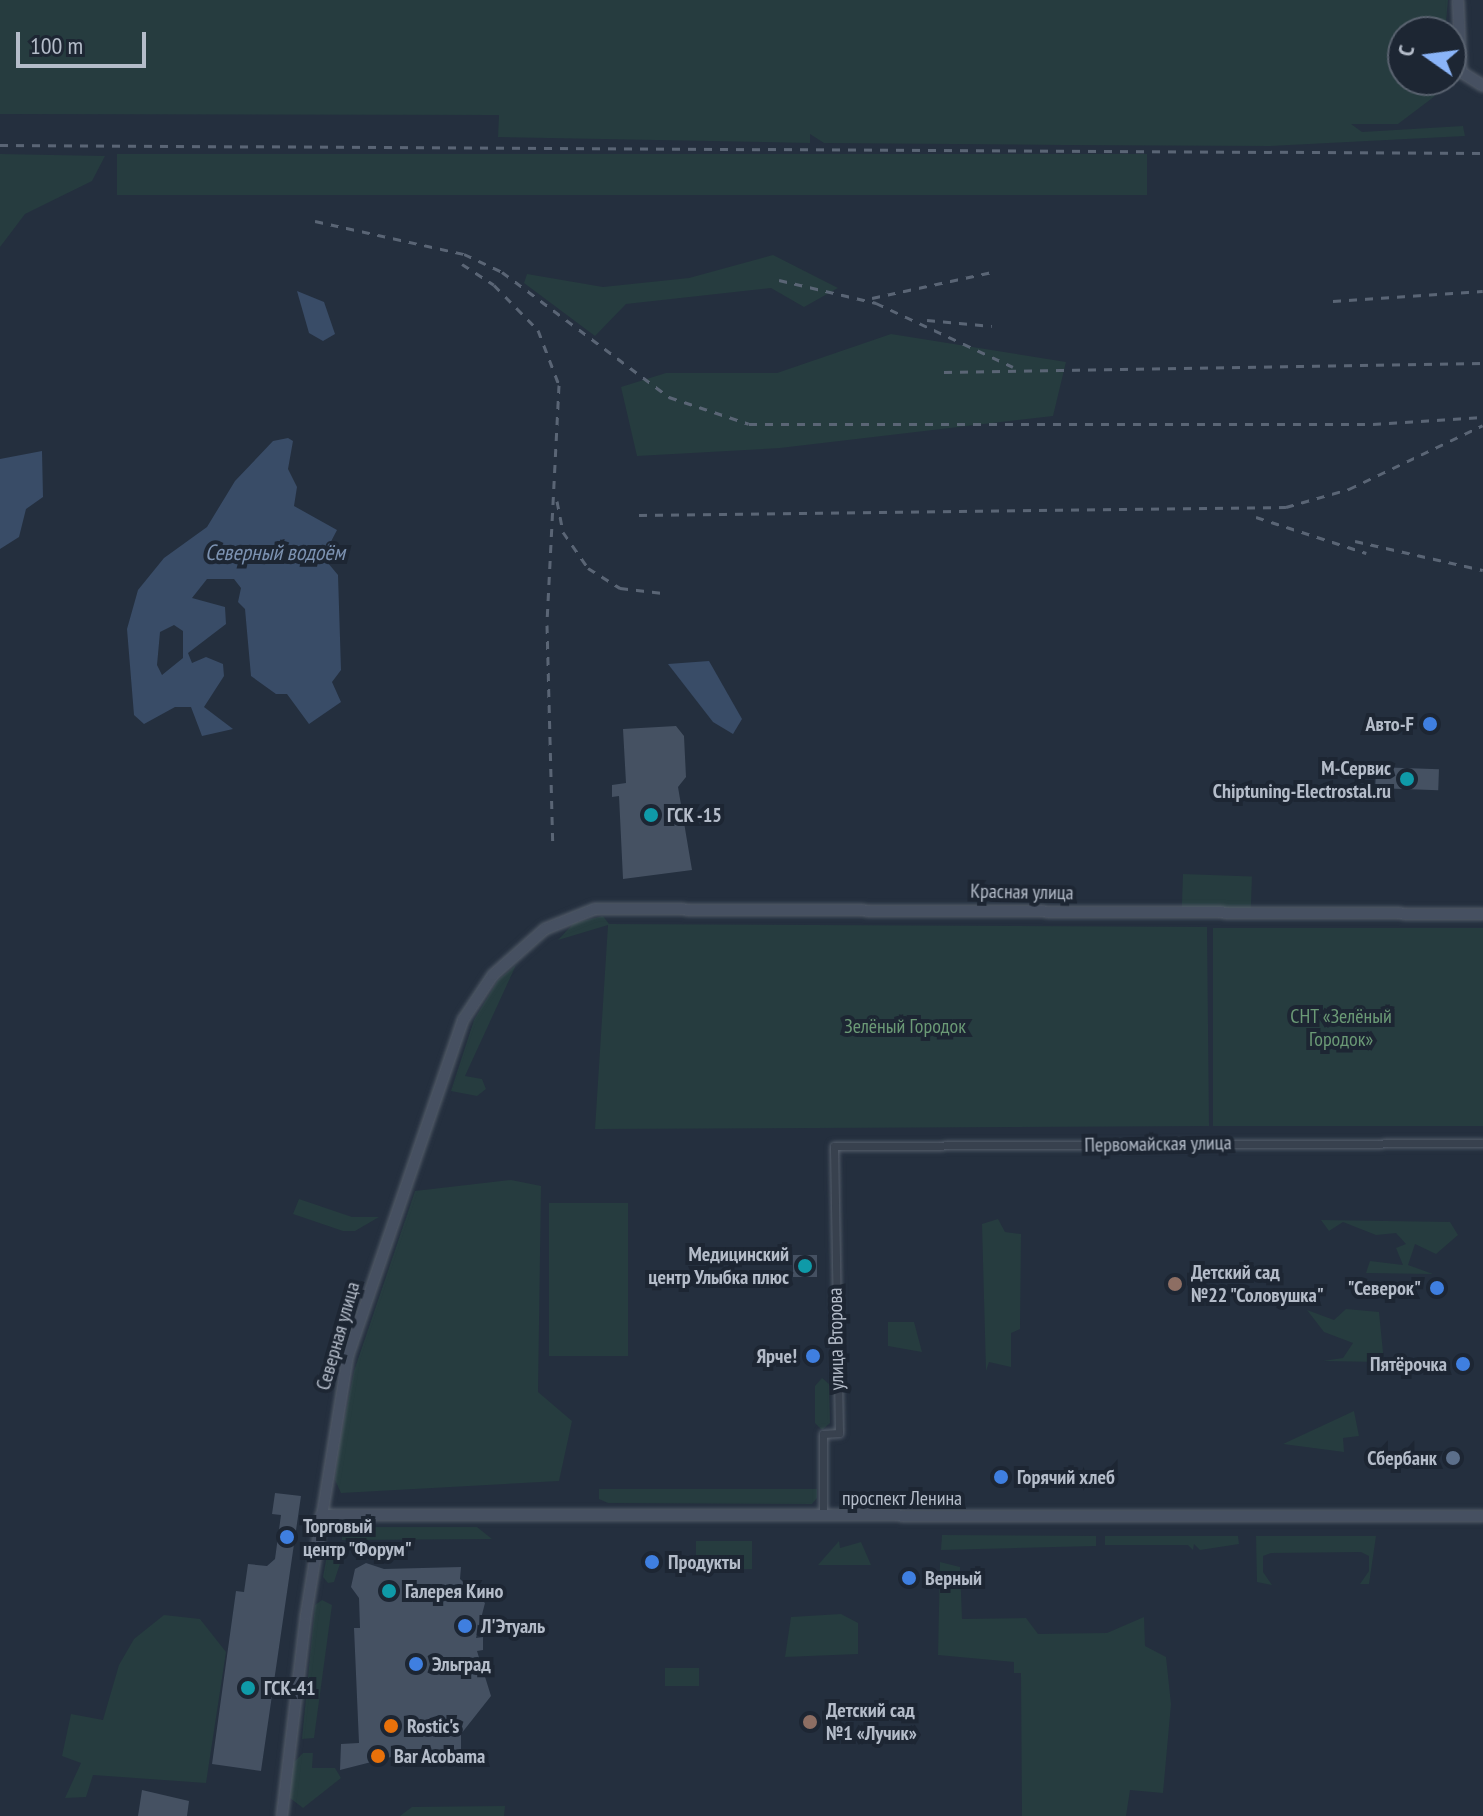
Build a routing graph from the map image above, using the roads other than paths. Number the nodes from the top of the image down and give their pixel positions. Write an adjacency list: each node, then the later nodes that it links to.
1 (1461, 1): 2 (main road)
2 (1483, 86)
3 (1483, 914): 4 (main road, Красная улица)
4 (562, 918): 7 (main road, Северная улица)
5 (1483, 1143): 6 (street, Первомайская улица)
6 (834, 1146): 8 (street, улица Второва)
7 (321, 1515): 8 (main road, проспект Ленина); 10 (main road, Северная улица)
8 (823, 1516): 9 (main road, проспект Ленина)
9 (1483, 1516)
10 (282, 1816)

